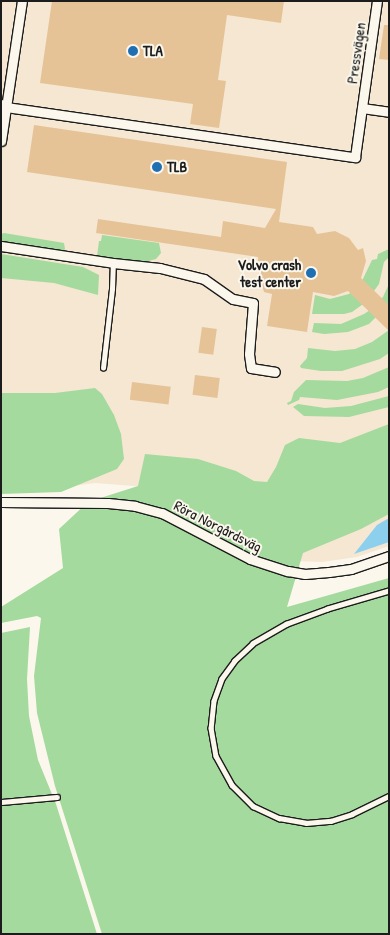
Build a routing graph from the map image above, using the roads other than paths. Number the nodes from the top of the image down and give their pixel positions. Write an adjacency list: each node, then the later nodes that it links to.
1 (22, 1): 3 (street)
2 (377, 1): 4 (street, Pressvägen)
3 (4, 105): 4 (street, Pressvägen); 6 (street)
4 (362, 108): 5 (street)
5 (389, 112)
6 (1, 141)
7 (1, 246): 8 (street)
8 (112, 263): 9 (lane); 10 (street)
9 (103, 368)
10 (275, 372)
11 (1, 502): 12 (street, Röra Norgårdsväg)
12 (389, 556)
13 (389, 592): 14 (lane)
14 (389, 796)
15 (57, 797): 16 (lane)
16 (1, 802)

